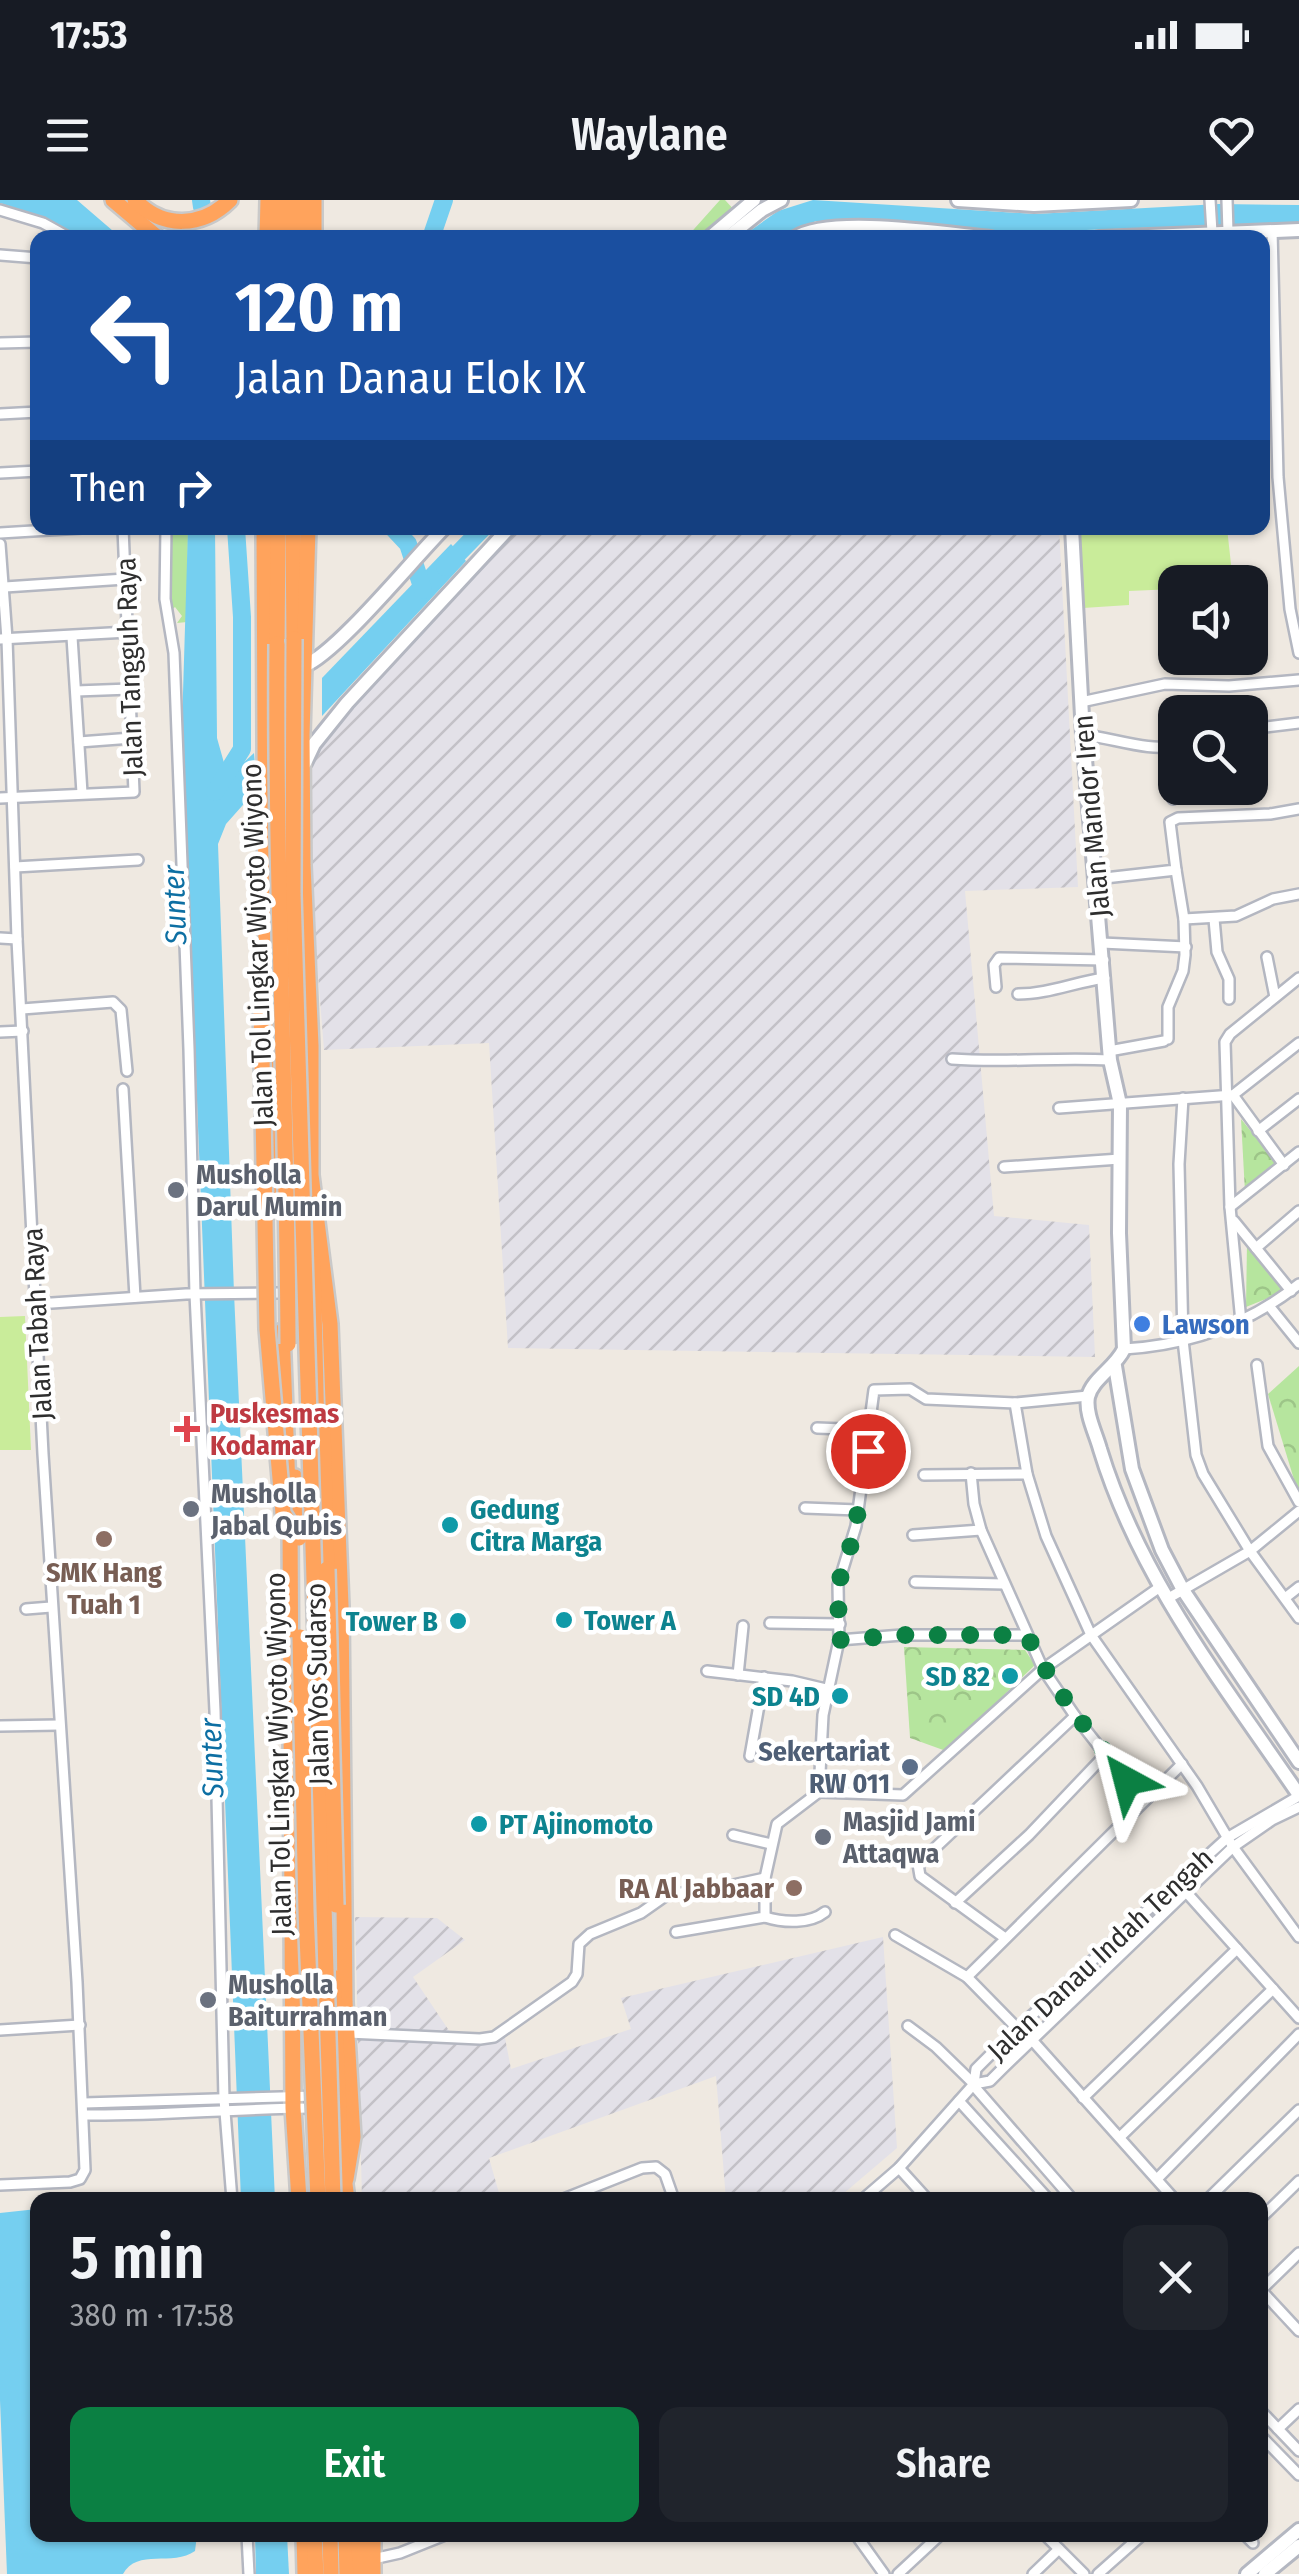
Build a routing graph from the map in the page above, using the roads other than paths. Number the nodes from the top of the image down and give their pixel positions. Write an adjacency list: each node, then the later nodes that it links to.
1 (113, 200): 19 (highway)
2 (134, 200): 3 (highway)
3 (230, 200)
4 (258, 200): 20 (highway)
5 (268, 200): 21 (highway)
6 (279, 200): 22 (highway)
7 (292, 200): 23 (highway)
8 (304, 200): 24 (highway)
9 (314, 200): 25 (highway)
10 (322, 200): 26 (highway)
11 (754, 200): 27 (street)
12 (782, 200): 28 (street)
13 (958, 200): 14 (street)
14 (1131, 200)
15 (1227, 200): 32 (street)
16 (1210, 201): 31 (street)
17 (0, 210): 18 (street)
18 (56, 230)
19 (146, 230)
20 (258, 230)
21 (268, 230)
22 (279, 230)
23 (292, 230)
24 (304, 230)
25 (314, 230)
26 (323, 230)
27 (718, 230)
28 (737, 230)
29 (810, 230): 30 (street)
30 (891, 230)
31 (1212, 230)
32 (1231, 230)
33 (1272, 230): 34 (street); 40 (street)
34 (1299, 230)
35 (0, 255): 36 (street)
36 (30, 257)
37 (0, 342): 38 (street)
38 (30, 342)
39 (1270, 378): 40 (street)
40 (1276, 378): 62 (street)
41 (30, 412): 42 (street)
42 (0, 414)
43 (30, 471): 44 (street)
44 (0, 473)
45 (30, 531): 46 (street)
46 (0, 532)
47 (123, 535): 57 (street, Jalan Tangguh Raya)
48 (166, 535): 126 (street)
49 (264, 535): 90 (highway, Jalan Yos Sudarso)
50 (278, 535): 151 (highway, Jalan Tol Lingkar Wiyoto Wiyono, bridge)
51 (293, 535): 199 (highway, Jalan Tol Lingkar Wiyoto Wiyono, bridge)
52 (311, 535): 63 (highway, Jalan Yos Sudarso)
53 (437, 535): 63 (street)
54 (502, 535): 72 (street)
55 (1072, 535): 67 (street, Jalan Mandor Iren)
56 (0, 544): 58 (street, Jalan Tabah Raya)
57 (126, 579): 58 (street); 59 (street, Jalan Tangguh Raya)
58 (4, 587): 61 (street, Jalan Tabah Raya)
59 (128, 632): 60 (street); 65 (street, Jalan Tangguh Raya)
60 (72, 637): 61 (street); 66 (street)
61 (4, 639): 77 (street, Jalan Tabah Raya)
62 (1299, 652)
63 (304, 666): 72 (highway, Jalan Yos Sudarso)
64 (1299, 680): 67 (street)
65 (130, 689): 66 (street); 71 (street, Jalan Tangguh Raya)
66 (76, 690): 73 (street)
67 (1081, 702): 70 (street, Jalan Mandor Iren)
68 (1299, 723): 69 (street)
69 (1268, 727)
70 (1083, 734): 74 (street); 82 (street, Jalan Mandor Iren)
71 (132, 738): 73 (street); 75 (street, Jalan Tangguh Raya)
72 (306, 740): 117 (highway, Jalan Yos Sudarso)
73 (80, 742): 75 (street)
74 (1158, 746)
75 (82, 793): 77 (street, Jalan Tangguh Raya)
76 (0, 798): 77 (street, Jalan Tangguh Raya)
77 (12, 798): 80 (street, Jalan Tabah Raya)
78 (1299, 810): 81 (street)
79 (138, 860): 80 (street)
80 (15, 867): 87 (street, Jalan Tabah Raya)
81 (1176, 870): 82 (street); 84 (street)
82 (1096, 879): 88 (street, Jalan Mandor Iren)
83 (1299, 894): 85 (street)
84 (1184, 918): 85 (street); 89 (street)
85 (1214, 918): 98 (street)
86 (0, 938): 87 (street)
87 (17, 939): 99 (street, Jalan Tabah Raya)
88 (1102, 943): 89 (street); 92 (street, Jalan Mandor Iren)
89 (1186, 946): 103 (street)
90 (266, 947): 124 (highway, Jalan Yos Sudarso); 151 (highway, bridge)
91 (1267, 958): 97 (street)
92 (1104, 960): 93 (street, Jalan Mandor Iren); 95 (street)
93 (1105, 978): 96 (street); 103 (street, Jalan Mandor Iren)
94 (1299, 978): 97 (street)
95 (996, 987)
96 (1018, 994)
97 (1275, 997): 107 (street)
98 (1229, 999)
99 (22, 1010): 100 (street, Jalan Tabah Raya); 105 (street)
100 (24, 1031): 101 (street); 128 (street, Jalan Tabah Raya)
101 (0, 1032)
102 (1299, 1042): 107 (street)
103 (1109, 1055): 104 (street); 110 (street, Jalan Mandor Iren)
104 (952, 1059)
105 (127, 1071)
106 (123, 1089): 127 (street)
107 (1229, 1096): 108 (street); 112 (street); 121 (street)
108 (1183, 1098): 110 (street); 133 (street)
109 (1299, 1099): 112 (street)
110 (1120, 1104): 111 (street); 114 (street, Jalan Mandor Iren)
111 (1060, 1108)
112 (1258, 1131): 115 (street)
113 (1299, 1152): 115 (street)
114 (1120, 1159): 116 (street); 135 (street, Jalan Mandor Iren)
115 (1284, 1165): 121 (street)
116 (1004, 1167)
117 (312, 1189): 118 (highway, Jalan Yos Sudarso); 125 (highway, Jalan Yos Sudarso)
118 (311, 1211): 120 (highway); 131 (highway, Jalan Yos Sudarso)
119 (1299, 1211): 122 (street)
120 (283, 1212)
121 (1231, 1213): 122 (street); 130 (street)
122 (1256, 1248): 123 (street)
123 (1295, 1288): 129 (street)
124 (280, 1293): 126 (street); 215 (highway, Jalan Yos Sudarso)
125 (326, 1293): 187 (highway, Jalan Yos Sudarso); 199 (highway, bridge)
126 (198, 1294): 127 (street); 216 (street)
127 (136, 1296): 128 (street)
128 (37, 1304): 160 (street, Jalan Tabah Raya)
129 (1270, 1308): 130 (street); 134 (street)
130 (1241, 1322): 133 (street)
131 (315, 1327): 132 (highway); 189 (highway, Jalan Yos Sudarso)
132 (286, 1334)
133 (1183, 1340): 135 (street); 152 (street)
134 (1299, 1343)
135 (1124, 1349): 137 (street)
136 (1258, 1364): 145 (street)
137 (1116, 1366): 138 (street); 156 (street)
138 (1088, 1396): 139 (street); 157 (street)
139 (1015, 1403): 141 (street); 143 (street)
140 (818, 1428): 141 (street)
141 (870, 1430): 147 (street)
142 (971, 1473): 143 (street); 144 (street); 149 (street)
143 (1026, 1474): 166 (street)
144 (924, 1475)
145 (1299, 1502)
146 (805, 1508): 147 (street)
147 (858, 1510): 163 (street)
148 (1299, 1511): 152 (street)
149 (982, 1530): 150 (street); 154 (street)
150 (912, 1535)
151 (299, 1538): 228 (highway, Jalan Tol Lingkar Wiyoto Wiyono, bridge)
152 (1250, 1551): 156 (street); 158 (street)
153 (915, 1582): 154 (street)
154 (1004, 1584): 165 (street)
155 (1299, 1586): 158 (street)
156 (1183, 1590): 157 (street); 178 (street)
157 (1164, 1593): 166 (street); 181 (street)
158 (1284, 1598): 161 (street)
159 (26, 1608): 160 (street)
160 (52, 1608): 174 (street, Jalan Tabah Raya)
161 (1299, 1618)
162 (770, 1622): 163 (street)
163 (840, 1624): 167 (street)
164 (743, 1626): 170 (street)
165 (1027, 1635): 167 (street); 168 (street)
166 (1090, 1635): 168 (street); 179 (street)
167 (839, 1640): 172 (street)
168 (1043, 1669): 173 (street); 180 (street)
169 (707, 1672): 170 (street)
170 (738, 1674): 171 (street)
171 (764, 1677): 172 (street); 177 (street)
172 (830, 1690): 180 (street)
173 (1075, 1716): 176 (street); 191 (street)
174 (59, 1725): 175 (street); 203 (street, Jalan Tabah Raya)
175 (0, 1726)
176 (1106, 1754): 182 (street); 191 (street)
177 (750, 1756)
178 (1299, 1762)
179 (1182, 1764): 182 (street); 185 (street)
180 (819, 1792): 186 (street)
181 (1299, 1796): 185 (street, Jalan Danau Indah Tengah)
182 (1142, 1800): 197 (street)
183 (1299, 1807): 185 (street, Jalan Danau Indah Tengah)
184 (733, 1835): 186 (street)
185 (1230, 1843): 190 (street, Jalan Danau Indah Tengah); 196 (street); 205 (street, Jalan Danau Indah Tengah)
186 (771, 1844): 188 (street)
187 (344, 1869): 189 (highway); 209 (highway, Jalan Yos Sudarso)
188 (765, 1878): 193 (street); 209 (street)
189 (329, 1886): 209 (highway, Jalan Yos Sudarso)
190 (1186, 1892): 198 (street); 208 (street, Jalan Danau Indah Tengah)
191 (955, 1903): 197 (street)
192 (826, 1912): 193 (street)
193 (765, 1918): 194 (street)
194 (676, 1932)
195 (895, 1934): 200 (street)
196 (1299, 1937)
197 (1005, 1938): 200 (street)
198 (1238, 1948): 201 (street); 211 (street)
199 (328, 1963): 229 (highway, Jalan Tol Lingkar Wiyoto Wiyono, bridge)
200 (967, 1978): 205 (street)
201 (1273, 1989): 202 (street); 219 (street)
202 (1299, 2018)
203 (80, 2025): 206 (street); 214 (street, Jalan Tabah Raya)
204 (908, 2026): 210 (street)
205 (1018, 2028): 210 (street, Jalan Danau Indah Tengah)
206 (0, 2030)
207 (1299, 2034): 221 (street)
208 (1032, 2040): 210 (street, Jalan Danau Indah Tengah); 211 (street)
209 (344, 2044): 213 (highway, Jalan Yos Sudarso); 224 (highway, Jalan Yos Sudarso)
210 (974, 2085): 212 (street); 235 (street)
211 (1083, 2098): 219 (street)
212 (959, 2101): 220 (street); 234 (street)
213 (339, 2102): 215 (street); 224 (highway, Jalan Yos Sudarso)
214 (86, 2103): 216 (street); 218 (street, Jalan Tabah Raya)
215 (285, 2103): 216 (street); 226 (highway, Jalan Yos Sudarso)
216 (229, 2104): 218 (street); 225 (street)
217 (1299, 2110): 237 (street)
218 (87, 2115): 223 (street, Jalan Tabah Raya)
219 (1120, 2138): 221 (street)
220 (898, 2168): 232 (street); 233 (street)
221 (1157, 2180): 236 (street)
222 (1299, 2181): 238 (street)
223 (0, 2185)
224 (347, 2189): 227 (highway)
225 (232, 2192)
226 (298, 2192)
227 (300, 2192)
228 (318, 2192)
229 (334, 2192)
230 (581, 2192): 231 (street)
231 (671, 2192)
232 (871, 2192)
233 (920, 2192)
234 (1042, 2192)
235 (1066, 2192)
236 (1168, 2192)
237 (1215, 2192)
238 (1268, 2211)
239 (1299, 2253): 240 (street)
240 (1268, 2282)
241 (1268, 2298): 242 (street)
242 (1298, 2329)
243 (1299, 2409): 245 (street)
244 (1268, 2418): 245 (street)
245 (1278, 2429): 247 (street)
246 (1268, 2443): 248 (street)
247 (1299, 2451)
248 (1299, 2475)
249 (1299, 2530): 275 (street)
250 (248, 2542): 265 (street)
251 (304, 2542): 266 (highway)
252 (314, 2542): 267 (highway)
253 (330, 2542): 268 (highway)
254 (346, 2542): 269 (highway)
255 (361, 2542): 264 (highway)
256 (373, 2542): 264 (highway)
257 (428, 2542): 264 (street)
258 (861, 2542): 270 (street)
259 (932, 2542): 271 (street)
260 (1053, 2542): 263 (street)
261 (1134, 2542): 274 (street)
262 (1299, 2546): 276 (street)
263 (1060, 2549): 272 (street); 273 (street)
264 (372, 2569)
265 (250, 2574)
266 (305, 2574)
267 (316, 2574)
268 (331, 2574)
269 (347, 2574)
270 (884, 2574)
271 (898, 2574)
272 (1033, 2574)
273 (1084, 2574)
274 (1098, 2574)
275 (1247, 2574)
276 (1265, 2574)

